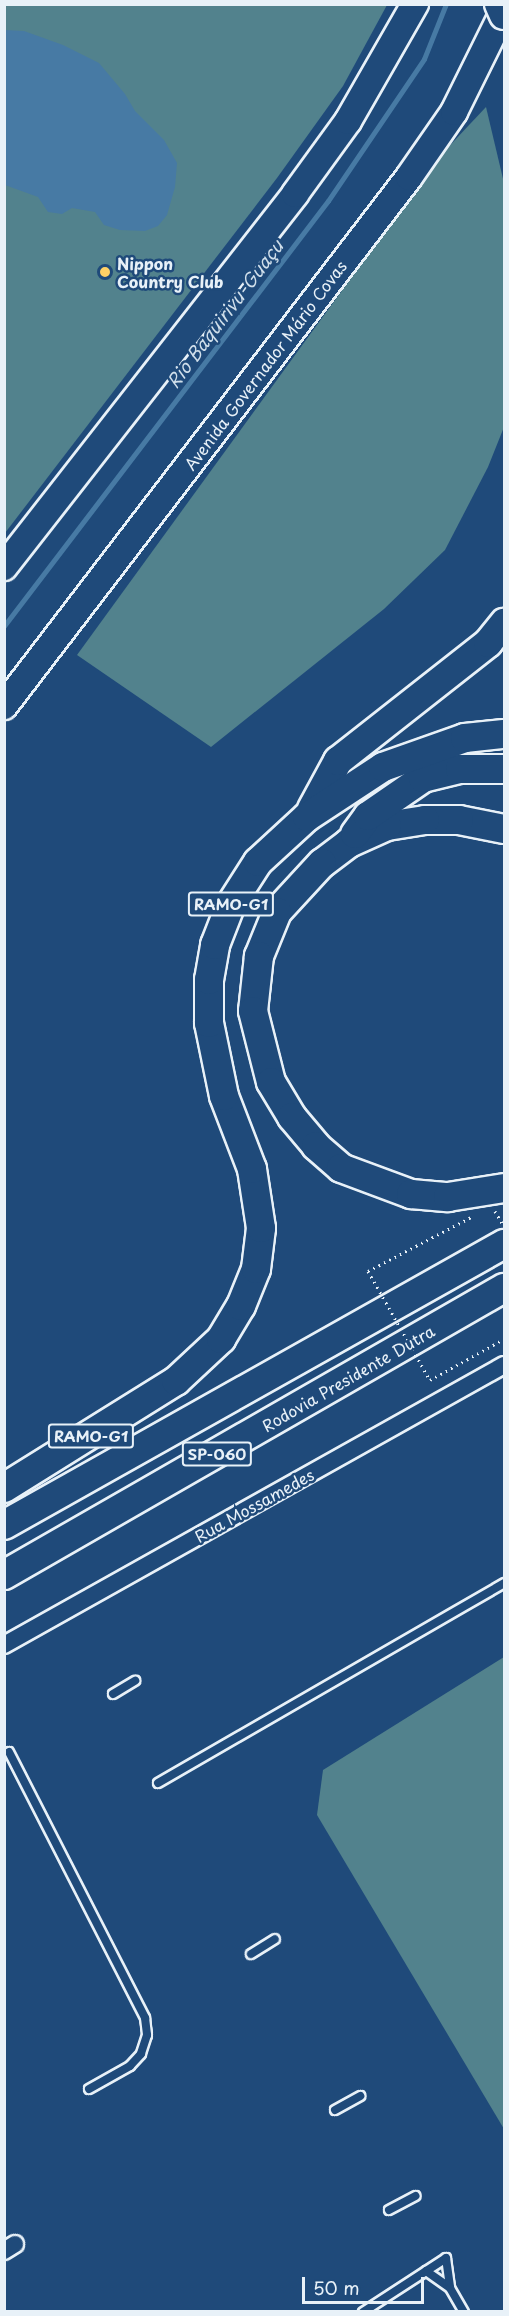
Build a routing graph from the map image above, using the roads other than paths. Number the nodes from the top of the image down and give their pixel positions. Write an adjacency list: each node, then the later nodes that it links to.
1 (416, 4): 4 (main road)
2 (499, 4): 3 (highway, bridge)
3 (504, 13): 6 (main road, Avenida Governador Mário Covas)
4 (4, 567)
5 (504, 623): 9 (highway)
6 (4, 706)
7 (504, 734): 9 (highway, RAMO-G1)
8 (504, 770): 11 (highway)
9 (307, 817): 18 (highway, RAMO-G1)
10 (504, 829): 11 (highway)
11 (349, 843): 12 (highway)
12 (504, 1188)
13 (504, 1244): 19 (highway, SP-060)
14 (504, 1288): 16 (highway, Rodovia Presidente Dutra / SP-060)
15 (504, 1307): 16 (highway)
16 (429, 1331): 20 (highway, Rodovia Presidente Dutra / SP-060)
17 (504, 1365): 22 (street, Rua Mossamedes)
18 (4, 1488)
19 (4, 1525)
20 (4, 1575)
21 (504, 1583): 26 (lane)
22 (4, 1645)
23 (135, 1681): 24 (lane)
24 (112, 1694)
25 (9, 1752): 29 (lane)
26 (158, 1783)
27 (275, 1939): 28 (lane)
28 (251, 1954)
29 (89, 2089)
30 (360, 2096): 31 (lane)
31 (335, 2110)
32 (415, 2196): 33 (lane)
33 (390, 2210)
34 (426, 2271): 35 (lane); 35 (lane); 36 (lane)
35 (450, 2288): 37 (lane)
36 (363, 2312)
37 (464, 2312)

